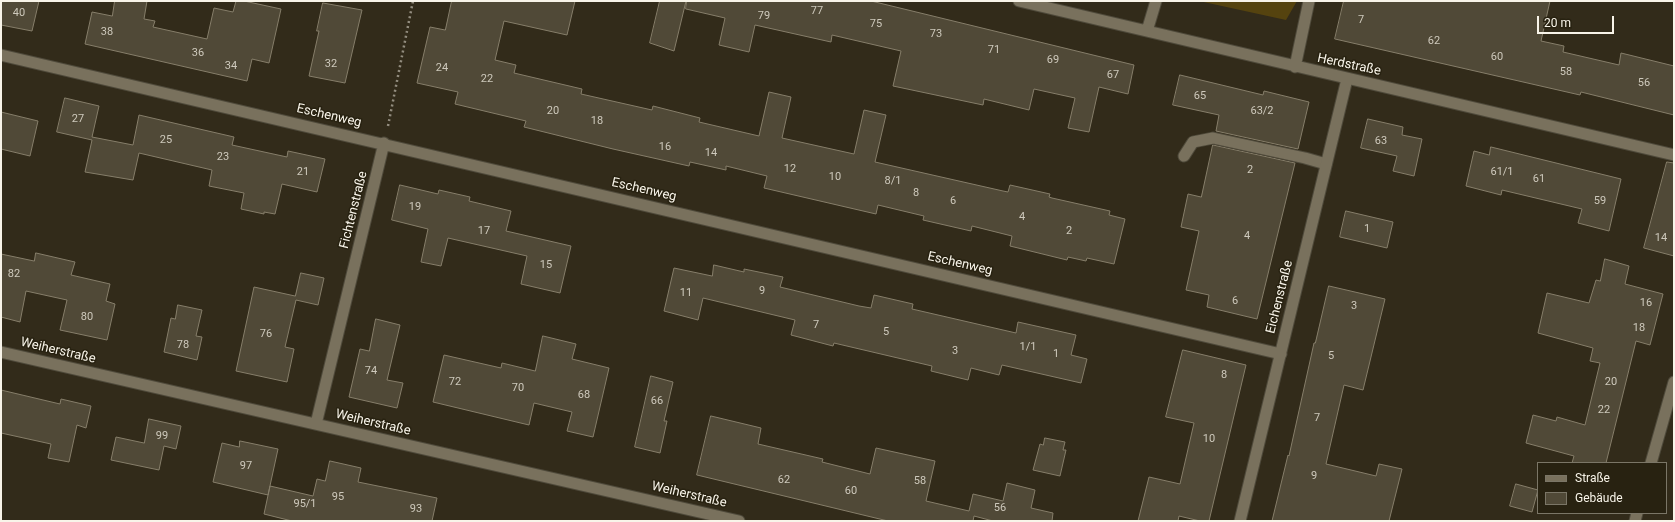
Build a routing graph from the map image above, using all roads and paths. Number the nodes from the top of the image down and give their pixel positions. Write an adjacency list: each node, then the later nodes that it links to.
1 (413, 1): 9 (path)
2 (1019, 1): 5 (street, Herdstraße)
3 (1156, 1): 5 (street)
4 (1310, 1): 7 (street)
5 (1147, 31): 7 (street, Herdstraße)
6 (1, 55): 9 (street, Eschenweg)
7 (1295, 67): 8 (street, Herdstraße)
8 (1347, 79): 11 (street, Herdstraße); 12 (street, Eichenstraße)
9 (384, 143): 14 (street, Eschenweg); 16 (street, Fichtenstraße)
10 (1184, 156): 12 (street)
11 (1674, 156)
12 (1326, 164): 14 (street, Eichenstraße)
13 (1, 352): 16 (street, Weiherstraße)
14 (1281, 354): 19 (street, Eichenstraße)
15 (1674, 382): 17 (street)
16 (316, 424): 18 (street, Weiherstraße)
17 (1651, 462)
18 (739, 521)
19 (1240, 521)

